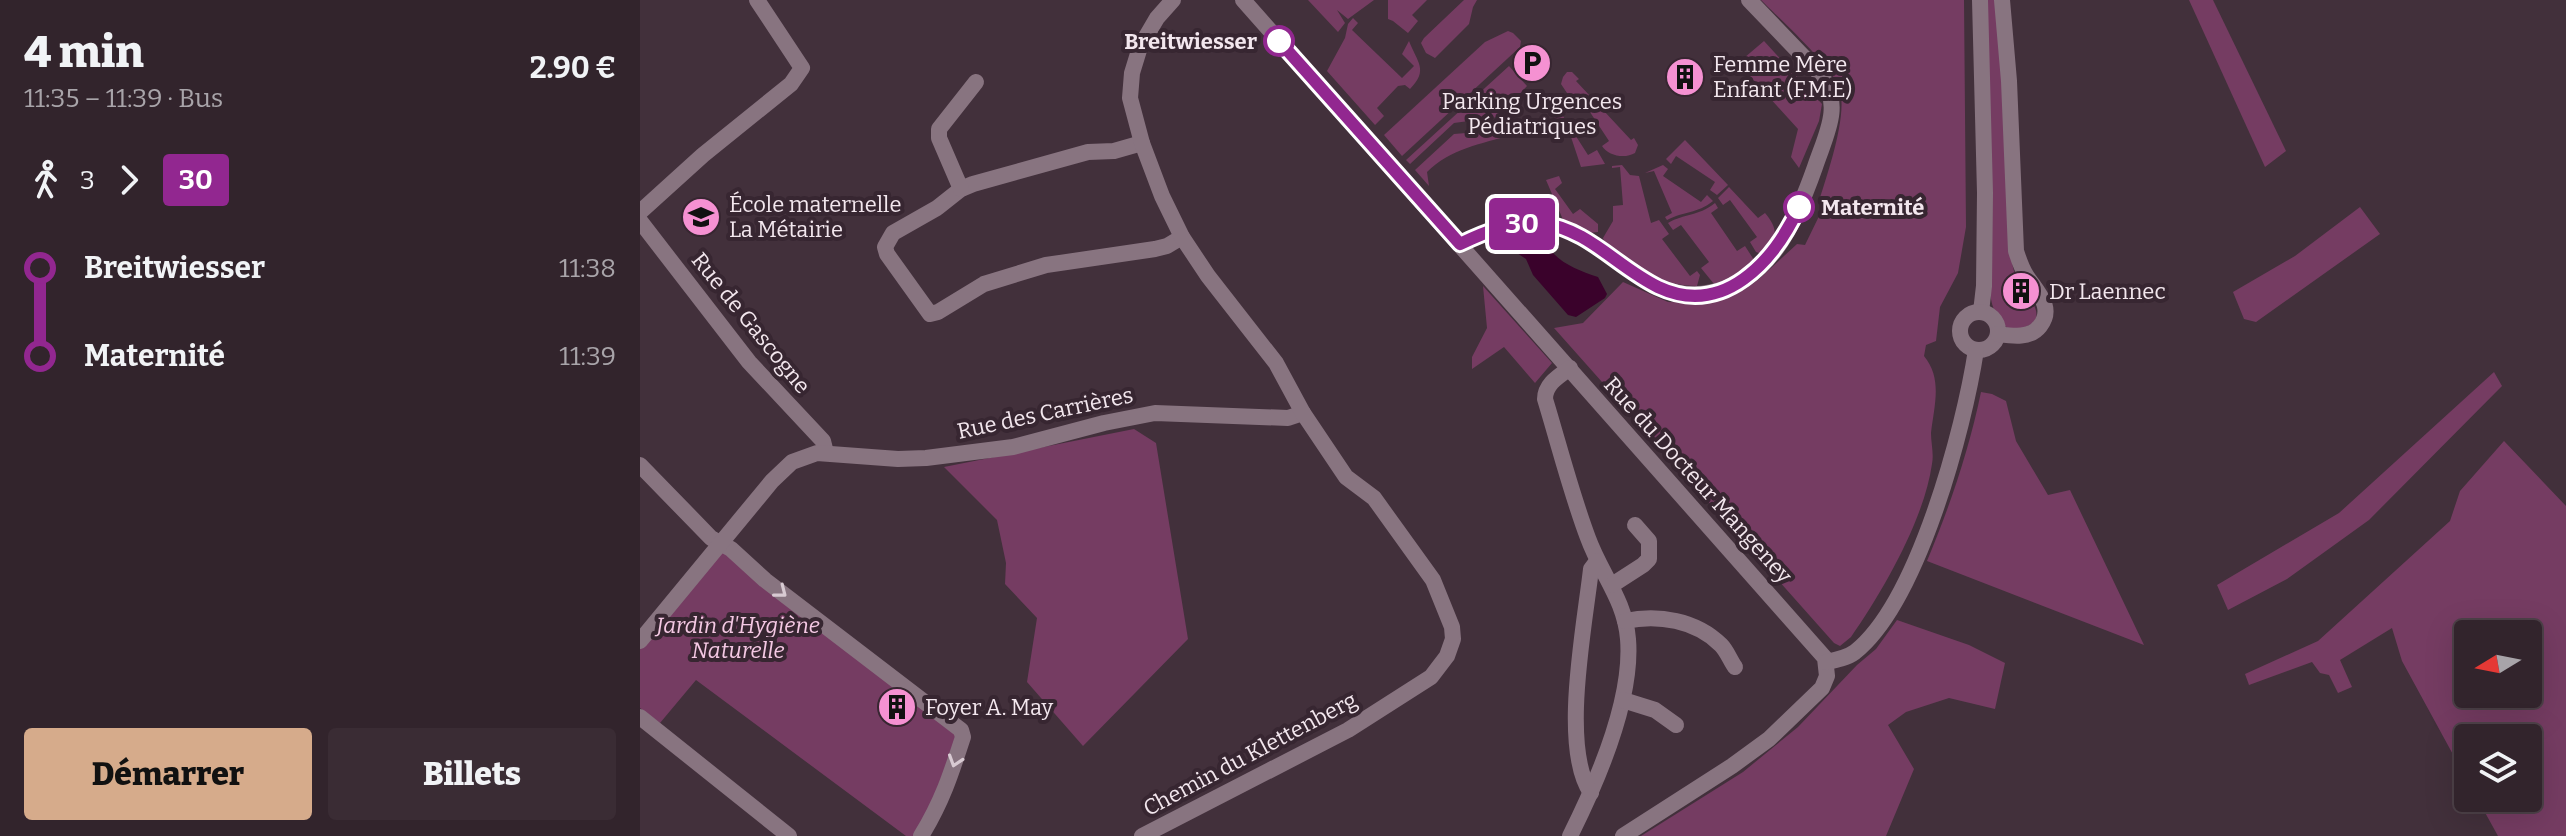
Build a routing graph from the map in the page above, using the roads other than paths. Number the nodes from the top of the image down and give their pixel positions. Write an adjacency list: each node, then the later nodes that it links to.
1 (757, 0): 10 (street)
2 (1173, 0): 8 (street, Chemin du Klettenberg)
3 (1243, 0): 13 (street, Rue du Docteur Mangeney)
4 (1749, 0): 13 (street)
5 (1980, 0): 14 (street)
6 (2002, 0): 15 (street)
7 (976, 82): 9 (street)
8 (1142, 143): 9 (street); 12 (street, Chemin du Klettenberg)
9 (961, 189): 12 (street)
10 (640, 212)
11 (640, 221): 19 (street, Rue de Gascogne)
12 (1182, 237): 18 (street, Chemin du Klettenberg)
13 (1460, 244): 17 (street, Rue du Docteur Mangeney)
14 (1981, 312): 15 (street); 16 (street)
15 (1998, 334): 16 (street)
16 (1976, 350): 27 (street)
17 (1570, 368): 23 (street); 27 (street, Rue du Docteur Mangeney)
18 (1303, 413): 19 (street, Rue des Carrières); 35 (street, Chemin du Klettenberg)
19 (826, 453): 22 (street, Rue des Carrières)
20 (640, 465): 22 (street)
21 (1635, 525): 24 (street)
22 (720, 543): 26 (street, Rue des Carrières); 34 (street, one-way to 34)
23 (1597, 561): 24 (street); 32 (street)
24 (1612, 585): 25 (street)
25 (1625, 621): 28 (street); 29 (street)
26 (640, 641)
27 (1826, 662): 37 (street)
28 (1735, 667)
29 (1623, 700): 31 (street); 32 (street)
30 (640, 717): 33 (street)
31 (1676, 725)
32 (1591, 793): 36 (street)
33 (789, 836)
34 (921, 836)
35 (1142, 836)
36 (1570, 836)
37 (1623, 836)

